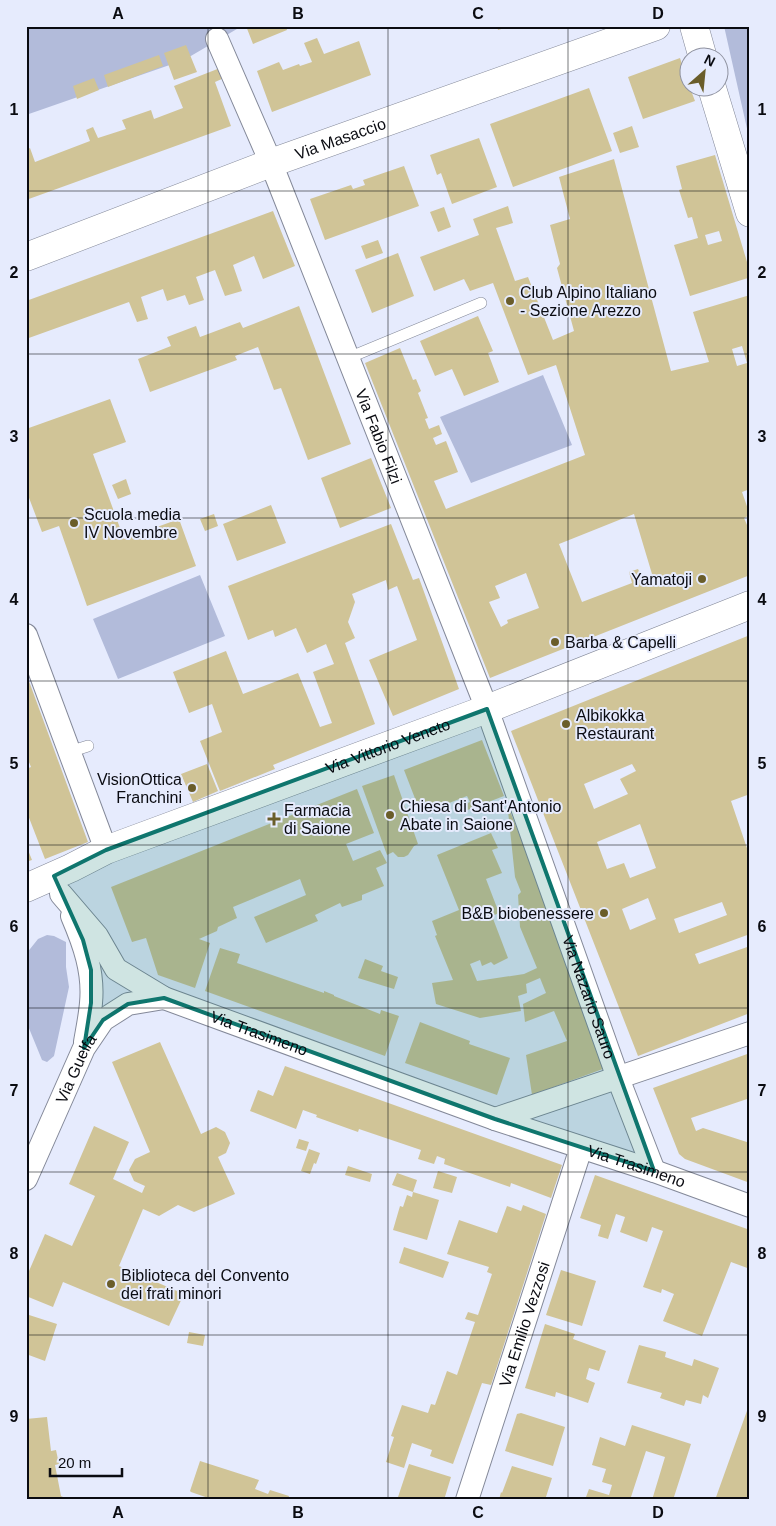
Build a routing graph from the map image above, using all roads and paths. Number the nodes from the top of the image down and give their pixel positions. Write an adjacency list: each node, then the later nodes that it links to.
1 (656, 26): 6 (main road, Via Masaccio)
2 (694, 26): 4 (main road)
3 (217, 39): 6 (street, Via Fabio Filzi)
4 (700, 48)
5 (715, 98): 7 (main road)
6 (271, 163): 8 (main road, Via Masaccio); 10 (street, Via Fabio Filzi)
7 (750, 213)
8 (26, 257)
9 (481, 303): 10 (lane)
10 (348, 358): 13 (street, Via Fabio Filzi)
11 (750, 605): 13 (main road, Via Vittorio Veneto)
12 (26, 635): 14 (street)
13 (488, 709): 14 (main road, Via Vittorio Veneto); 20 (street, Via Nazario Sauro)
14 (106, 850): 15 (main road, Via Vittorio Veneto)
15 (58, 885): 16 (main road, Via Vittorio Veneto); 17 (street, Via Trasimeno); 19 (street)
16 (26, 888)
17 (164, 998): 19 (street, Via Guelfa); 21 (street, Via Trasimeno)
18 (750, 1033): 20 (street)
19 (84, 1048): 24 (street, Via Guelfa)
20 (618, 1078): 21 (street); 23 (street, Via Nazario Sauro)
21 (495, 1118): 22 (street, Via Trasimeno)
22 (582, 1148): 23 (street, Via Trasimeno); 26 (street, Via Emilio Vezzosi)
23 (654, 1171): 25 (street, Via Trasimeno)
24 (26, 1179)
25 (750, 1206)
26 (467, 1500)

